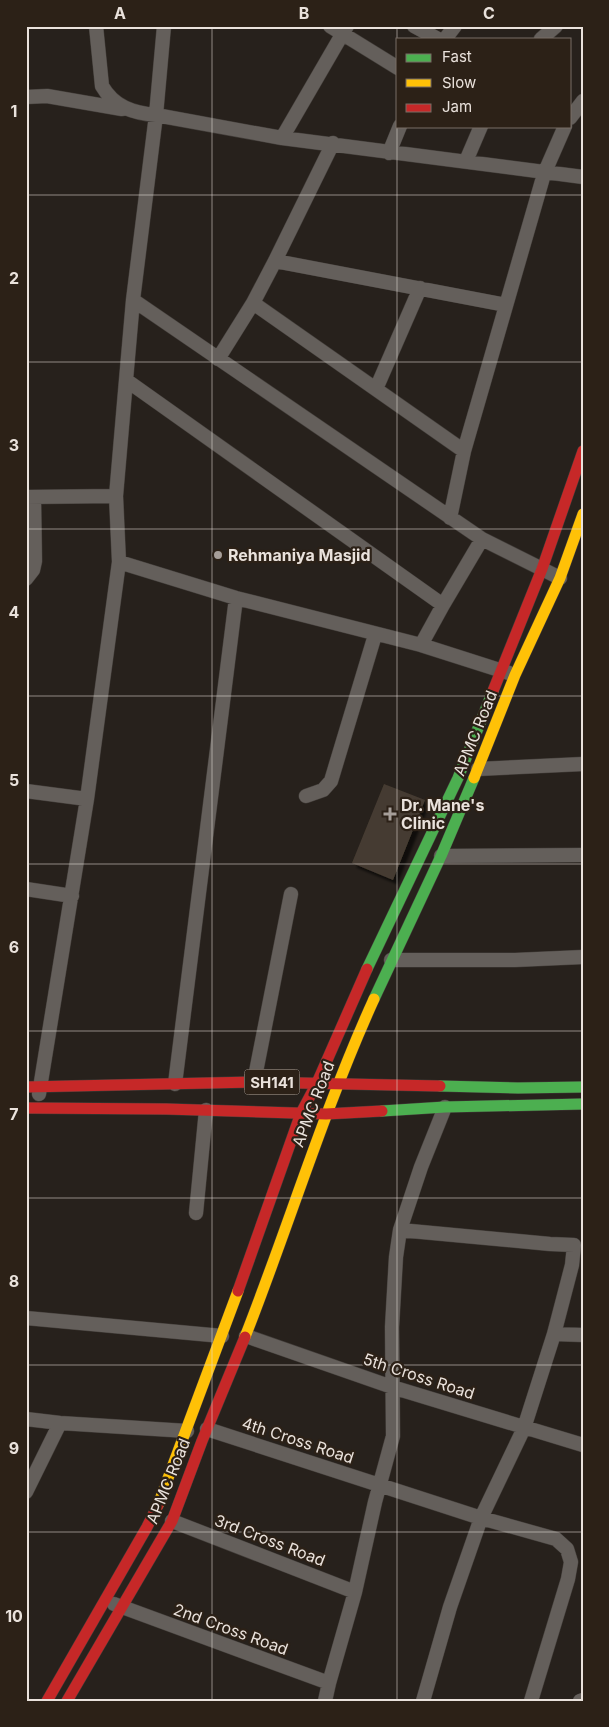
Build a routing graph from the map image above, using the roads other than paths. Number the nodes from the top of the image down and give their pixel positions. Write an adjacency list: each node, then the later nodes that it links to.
1 (96, 26): 14 (street)
2 (164, 26): 15 (street)
3 (330, 26): 7 (street)
4 (414, 26): 8 (street)
5 (455, 26): 9 (street)
6 (556, 26): 10 (street)
7 (345, 30): 11 (street); 20 (street)
8 (436, 38)
9 (446, 38)
10 (542, 38)
11 (396, 67)
12 (26, 97): 14 (street)
13 (583, 101): 16 (street)
14 (128, 110): 15 (street)
15 (156, 115): 20 (street); 28 (street)
16 (572, 115)
17 (399, 128): 22 (street)
18 (481, 128): 23 (street)
19 (564, 128): 24 (street)
20 (282, 138): 21 (street)
21 (333, 144): 22 (street); 26 (street)
22 (389, 153): 23 (street)
23 (466, 161): 24 (street)
24 (546, 172): 25 (street); 30 (street)
25 (583, 177)
26 (275, 261): 27 (street); 29 (street)
27 (420, 288): 30 (street); 33 (street)
28 (132, 300): 31 (street); 32 (street)
29 (253, 303): 31 (street); 33 (street)
30 (506, 305): 34 (street)
31 (218, 359): 39 (street)
32 (126, 380): 36 (street); 46 (street)
33 (376, 389): 34 (street)
34 (464, 451): 39 (street)
35 (583, 451): 42 (street, APMC Road)
36 (116, 496): 37 (street); 41 (street)
37 (30, 497): 44 (street)
38 (583, 514): 43 (street, APMC Road)
39 (450, 518): 40 (street)
40 (482, 539): 42 (street); 46 (street)
41 (119, 562): 45 (street); 55 (street)
42 (542, 569): 43 (street); 49 (street, APMC Road)
43 (560, 578): 50 (street, APMC Road)
44 (26, 579)
45 (236, 598): 47 (street); 65 (street)
46 (443, 605): 48 (street)
47 (375, 635): 48 (street); 54 (street)
48 (421, 646): 49 (street)
49 (500, 669): 50 (street); 64 (street, APMC Road)
50 (515, 675): 52 (street, APMC Road)
51 (583, 764): 52 (street)
52 (478, 769): 56 (street, APMC Road)
53 (26, 791): 55 (street)
54 (306, 796)
55 (87, 799): 60 (street)
56 (441, 856): 57 (street); 62 (street, APMC Road)
57 (583, 856)
58 (26, 889): 60 (street)
59 (291, 894): 63 (street)
60 (72, 896): 67 (street)
61 (583, 957): 62 (street)
62 (391, 960): 66 (street, APMC Road)
63 (254, 1082): 64 (street, SH141); 65 (street, SH141)
64 (317, 1083): 66 (street, SH141); 73 (street, APMC Road)
65 (175, 1084): 67 (street, SH141)
66 (339, 1084): 68 (street, SH141); 74 (street, APMC Road)
67 (33, 1087): 71 (street)
68 (583, 1087)
69 (583, 1104): 70 (street, SH141)
70 (444, 1107): 74 (street, SH141); 76 (street)
71 (32, 1108): 72 (street)
72 (206, 1110): 73 (street, SH141); 75 (street)
73 (301, 1113): 74 (street, SH141); 81 (street, APMC Road)
74 (326, 1114): 82 (street, APMC Road)
75 (196, 1213)
76 (400, 1230): 77 (street); 83 (street)
77 (578, 1245): 79 (street)
78 (26, 1318): 81 (street)
79 (554, 1334): 80 (street); 86 (street)
80 (583, 1335)
81 (222, 1336): 88 (street, APMC Road)
82 (246, 1336): 83 (street, 5th Cross Road); 87 (street, APMC Road)
83 (392, 1387): 86 (street, 5th Cross Road); 90 (street)
84 (26, 1419): 85 (street)
85 (60, 1423): 88 (street); 91 (street)
86 (524, 1428): 89 (street, 5th Cross Road); 92 (street)
87 (207, 1429): 90 (street, 4th Cross Road); 93 (street, APMC Road)
88 (187, 1431): 95 (street, APMC Road)
89 (583, 1445)
90 (379, 1485): 92 (street, 4th Cross Road); 94 (street)
91 (26, 1492)
92 (481, 1518): 101 (street); 102 (street, 4th Cross Road)
93 (172, 1521): 94 (street, 3rd Cross Road); 96 (street, APMC Road)
94 (355, 1592): 97 (street)
95 (104, 1600): 96 (street, 2nd Cross Road); 98 (street, APMC Road)
96 (122, 1607): 97 (street, 2nd Cross Road); 99 (street, APMC Road)
97 (329, 1683): 100 (street)
98 (47, 1701)
99 (67, 1701)
100 (325, 1701)
101 (423, 1701)
102 (532, 1701)

